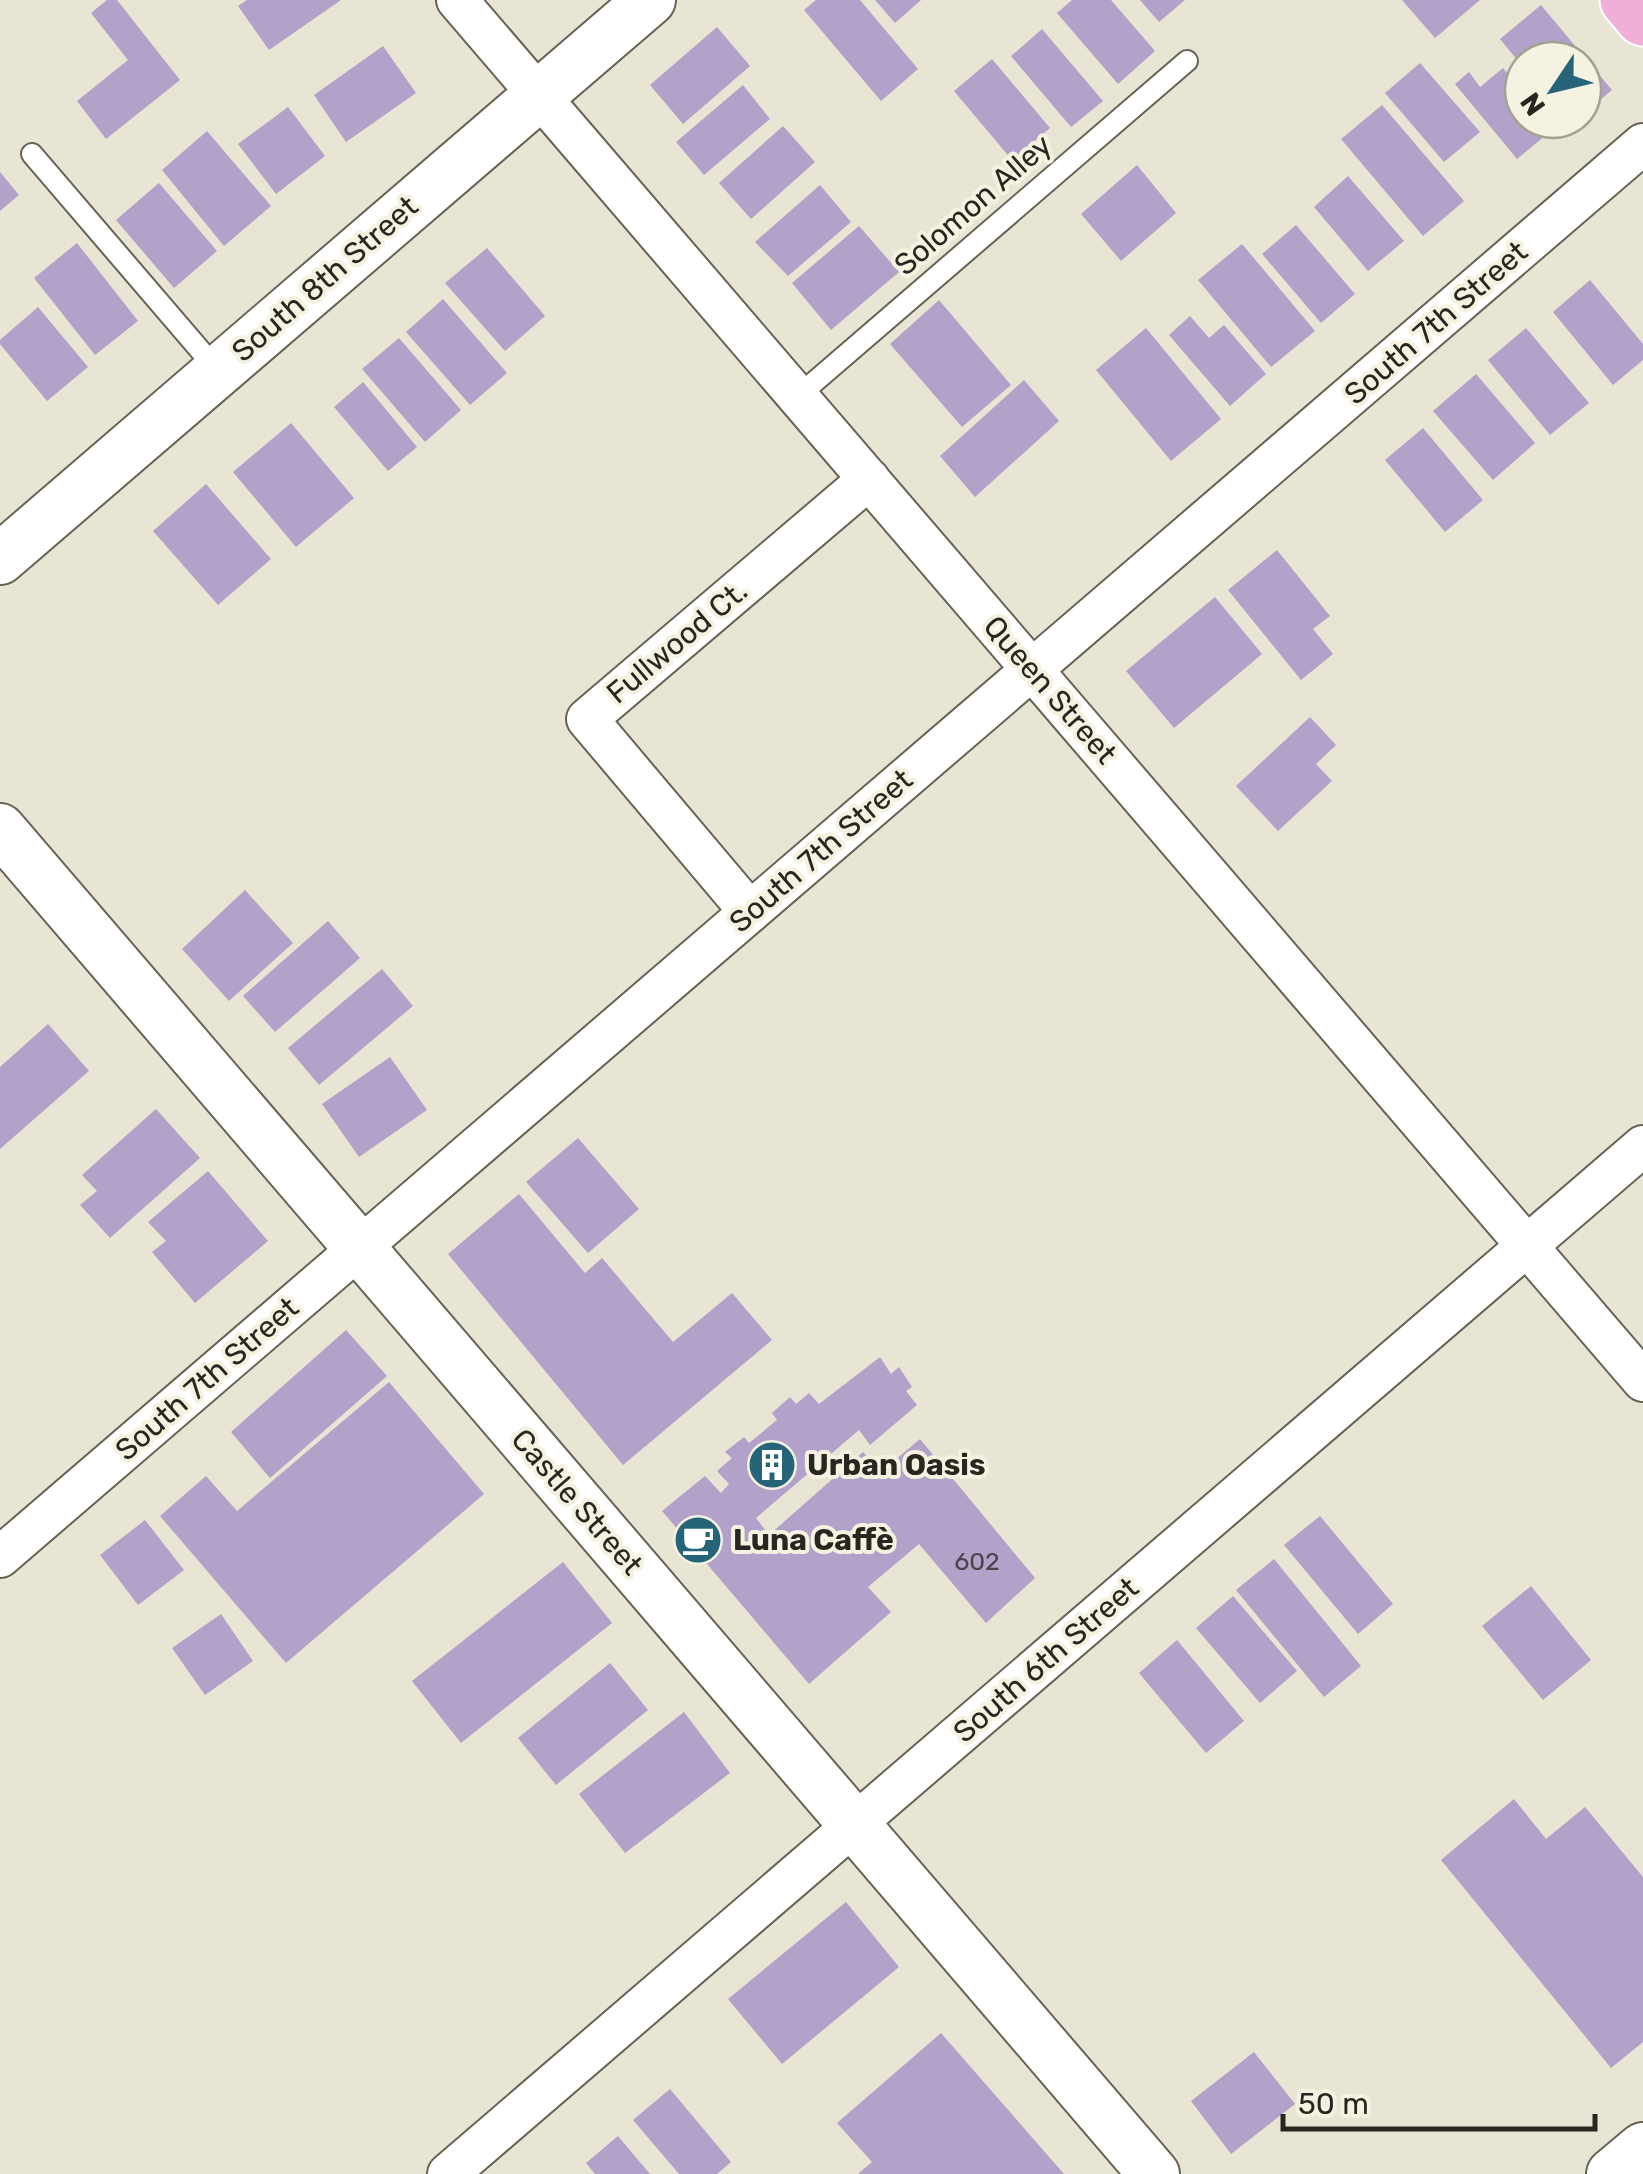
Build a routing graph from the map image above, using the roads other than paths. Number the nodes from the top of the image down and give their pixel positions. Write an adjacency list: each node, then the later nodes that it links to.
1 (457, 0): 6 (street, Queen Street)
2 (650, 0): 6 (street, South 8th Street)
3 (1628, 0): 4 (main road)
4 (1643, 18)
5 (1187, 61): 10 (lane, Solomon Alley)
6 (539, 95): 9 (street, South 8th Street); 10 (street, Queen Street)
7 (1643, 144): 13 (street, South 7th Street)
8 (32, 154): 9 (lane)
9 (218, 371): 12 (street, South 8th Street)
10 (798, 396): 11 (street, Queen Street)
11 (869, 479): 13 (street, Queen Street); 15 (street, Fullwood Ct.)
12 (0, 559)
13 (1032, 670): 15 (street, South 7th Street); 17 (street, Queen Street)
14 (0, 829): 18 (street, Castle Street)
15 (750, 912): 18 (street, South 7th Street)
16 (1643, 1146): 17 (street, South 6th Street)
17 (1527, 1246): 19 (street, Queen Street); 21 (street, South 6th Street)
18 (360, 1248): 20 (street, South 7th Street); 21 (street, Castle Street)
19 (1643, 1381)
20 (0, 1558)
21 (854, 1824): 23 (street, South 6th Street); 24 (street, Castle Street)
22 (1643, 2148): 25 (street)
23 (448, 2174)
24 (1154, 2174)
25 (1612, 2174)

